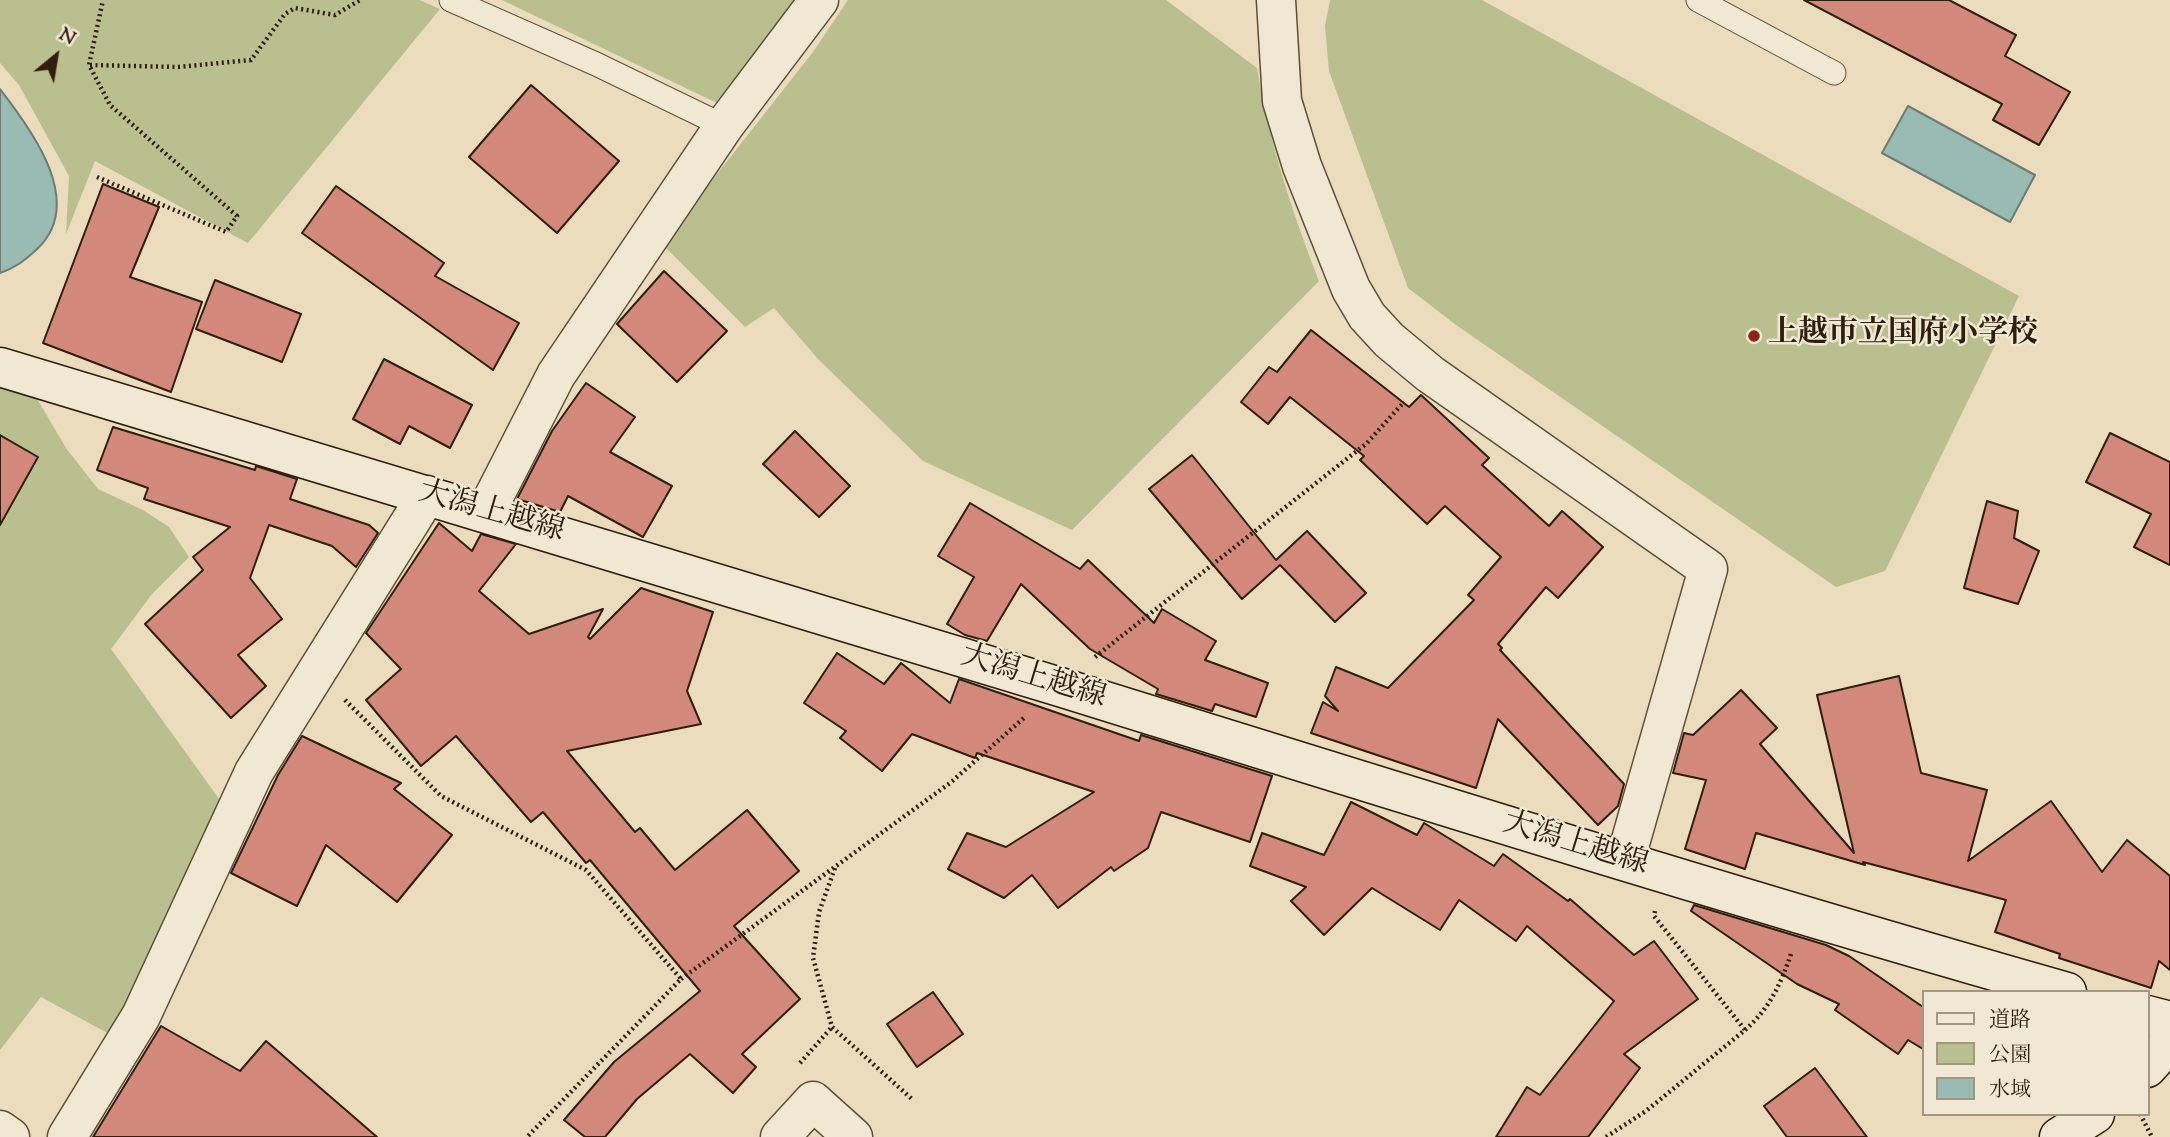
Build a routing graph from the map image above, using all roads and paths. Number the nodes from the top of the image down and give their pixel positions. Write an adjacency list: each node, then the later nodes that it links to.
1 (103, 0): 7 (path)
2 (360, 0): 7 (path)
3 (451, 0): 9 (lane)
4 (819, 0): 9 (street)
5 (1276, 0): 15 (street)
6 (1698, 0): 8 (lane)
7 (89, 65): 10 (path)
8 (1834, 73)
9 (724, 126): 13 (street)
10 (97, 177)
11 (0, 367): 12 (street, 大潟上越線)
12 (427, 495): 13 (street, 大潟上越線); 14 (street)
13 (486, 512): 15 (street, 大潟上越線)
14 (317, 672): 30 (street); 31 (path)
15 (1625, 861): 17 (street, 大潟上越線)
16 (835, 867): 25 (path)
17 (1663, 872): 18 (street, 大潟上越線); 22 (path)
18 (1803, 917): 19 (street, 大潟上越線); 22 (path)
19 (2060, 990)
20 (2149, 1016): 21 (street)
21 (2170, 1021)
22 (1745, 1030): 34 (path)
23 (2170, 1042): 24 (street)
24 (2149, 1066)
25 (913, 1100)
26 (2092, 1116): 35 (street)
27 (2141, 1116): 36 (path)
28 (0, 1130): 29 (street)
29 (10, 1137)
30 (67, 1137)
31 (527, 1137)
32 (780, 1137): 33 (street)
33 (853, 1137)
34 (1606, 1137)
35 (2059, 1137)
36 (2152, 1137)

